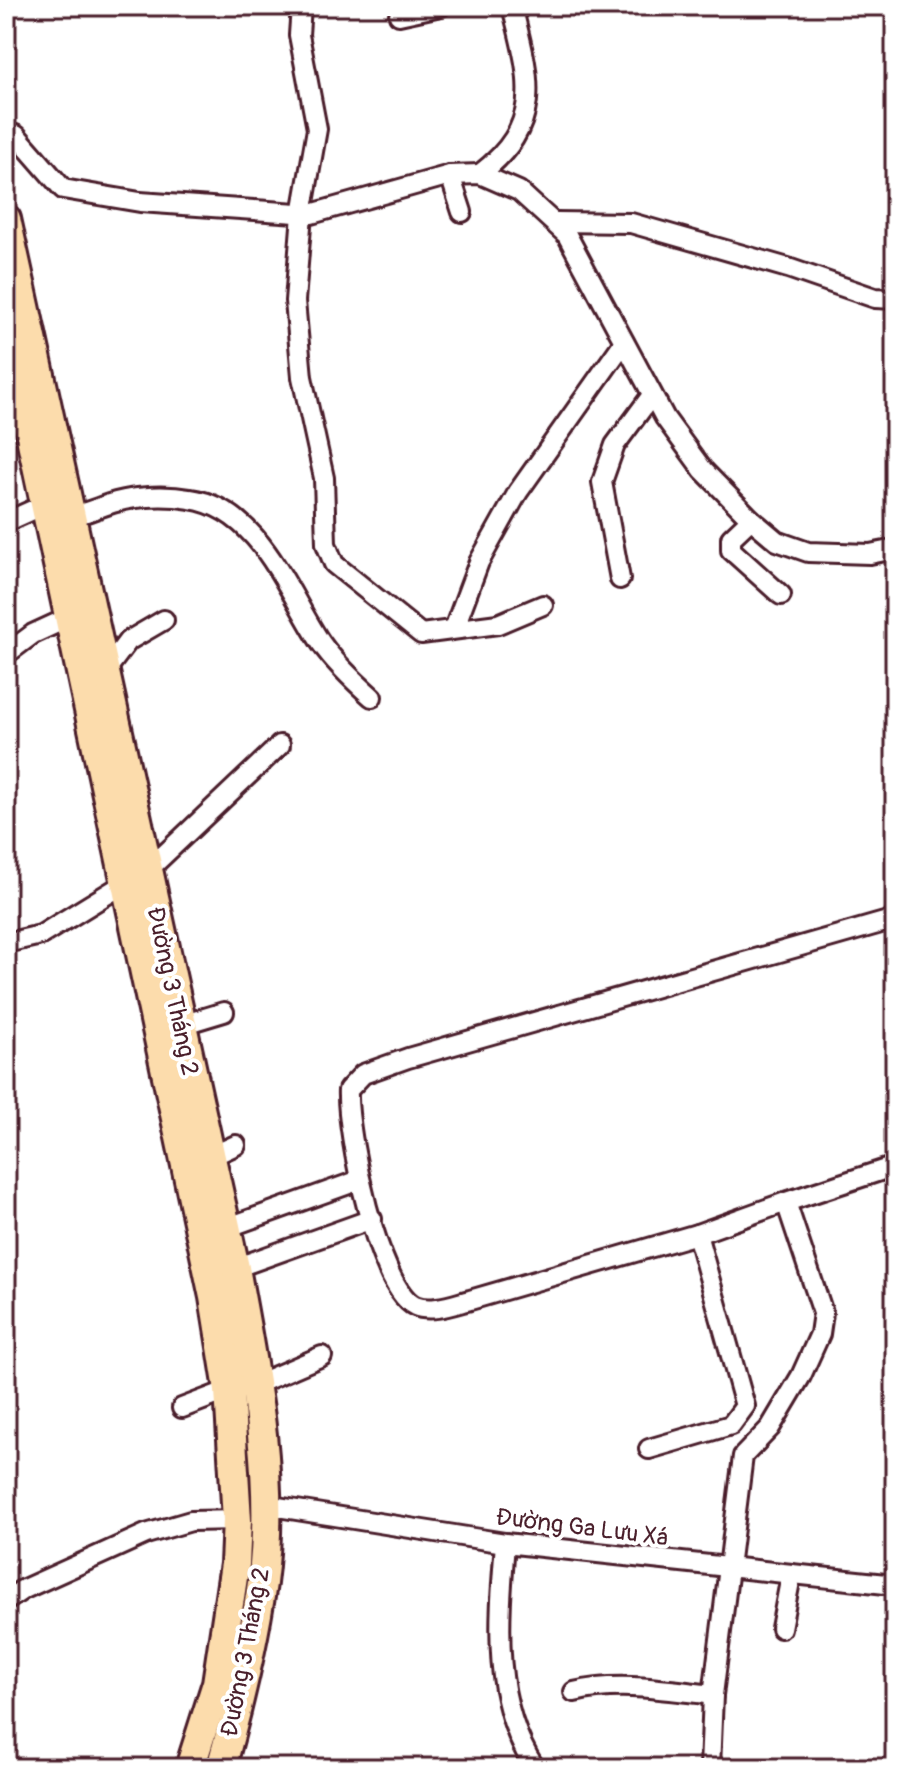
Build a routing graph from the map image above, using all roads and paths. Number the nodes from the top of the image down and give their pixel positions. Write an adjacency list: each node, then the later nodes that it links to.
1 (301, 6): 9 (street)
2 (441, 6): 4 (street)
3 (512, 6): 6 (street)
4 (399, 15)
5 (6, 133): 9 (street)
6 (480, 174): 7 (street); 11 (street)
7 (450, 175): 8 (street); 9 (street)
8 (462, 212)
9 (302, 214): 25 (street)
10 (6, 219): 16 (highway, Đường 3 Tháng 2)
11 (556, 222): 12 (street); 14 (street)
12 (895, 299)
13 (7, 333): 16 (highway, Đường 3 Tháng 2)
14 (624, 342): 15 (street); 25 (street)
15 (652, 395): 17 (street); 20 (street)
16 (54, 511): 18 (street); 23 (highway, Đường 3 Tháng 2); 27 (highway, Đường 3 Tháng 2); 28 (street)
17 (751, 519): 19 (street); 21 (street)
18 (6, 522)
19 (895, 549)
20 (620, 579)
21 (781, 595)
22 (543, 605): 25 (street)
23 (70, 617): 26 (street); 30 (highway, Đường 3 Tháng 2)
24 (164, 620): 27 (street)
25 (454, 629)
26 (9, 652)
27 (104, 673): 30 (highway, Đường 3 Tháng 2)
28 (372, 697)
29 (280, 745): 30 (street)
30 (137, 876): 32 (street); 34 (highway, Đường 3 Tháng 2); 46 (highway, Đường 3 Tháng 2)
31 (895, 919): 38 (street)
32 (6, 943)
33 (224, 1012): 34 (street)
34 (181, 1025): 36 (highway, Đường 3 Tháng 2)
35 (236, 1145): 36 (street)
36 (210, 1157): 41 (highway, Đường 3 Tháng 2)
37 (895, 1166): 39 (street)
38 (360, 1180): 40 (street); 41 (street)
39 (786, 1202): 42 (street); 49 (street)
40 (372, 1219): 42 (street); 43 (street)
41 (226, 1228): 43 (highway, Đường 3 Tháng 2)
42 (697, 1234): 48 (street)
43 (235, 1268): 45 (highway, Đường 3 Tháng 2)
44 (322, 1356): 45 (street)
45 (257, 1384): 51 (highway, Đường 3 Tháng 2)
46 (229, 1390): 47 (street); 52 (highway, Đường 3 Tháng 2)
47 (182, 1408)
48 (731, 1425): 49 (street); 50 (street)
49 (753, 1445): 54 (street)
50 (649, 1449)
51 (265, 1516): 52 (highway); 53 (street, Đường Ga Lưu Xá); 62 (highway, Đường 3 Tháng 2)
52 (237, 1520): 57 (street); 61 (highway, Đường 3 Tháng 2)
53 (505, 1543): 54 (street, Đường Ga Lưu Xá); 63 (street)
54 (726, 1567): 55 (street, Đường Ga Lưu Xá); 60 (street)
55 (791, 1576): 56 (street, Đường Ga Lưu Xá); 58 (street)
56 (895, 1585)
57 (6, 1601)
58 (781, 1628)
59 (574, 1692): 60 (street)
60 (713, 1695): 64 (street)
61 (190, 1768)
62 (221, 1768)
63 (535, 1768)
64 (710, 1768)

